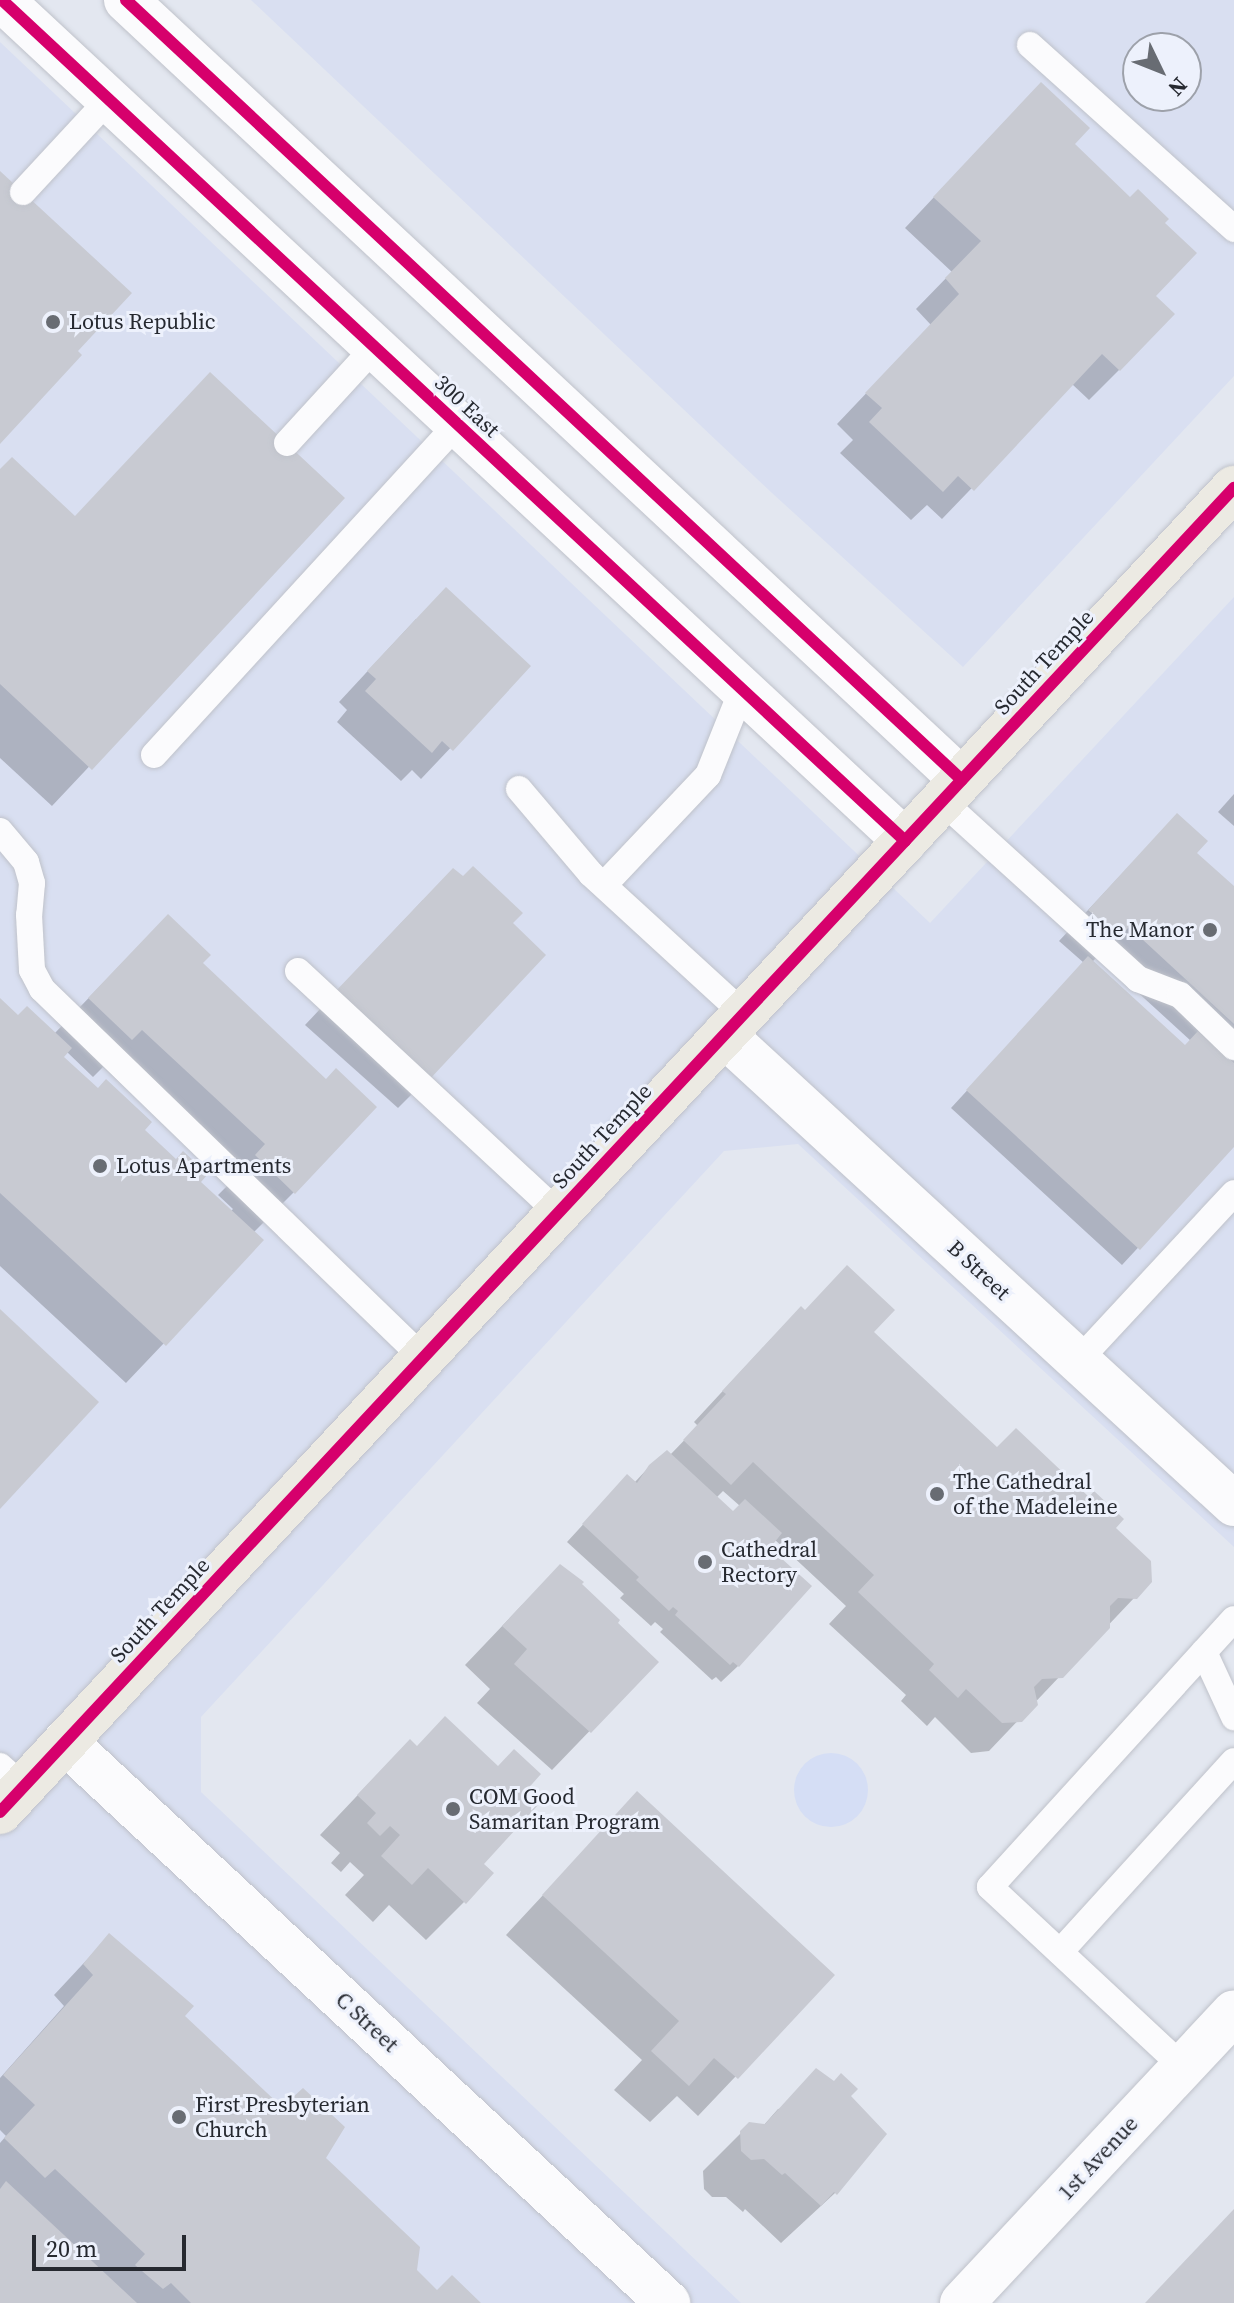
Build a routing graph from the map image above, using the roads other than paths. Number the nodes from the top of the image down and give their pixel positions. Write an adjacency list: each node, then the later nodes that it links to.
1 (2, 0): 4 (street, 300 East)
2 (126, 0): 14 (street)
3 (1030, 45): 6 (lane)
4 (109, 99): 5 (lane); 7 (street, 300 East)
5 (23, 192)
6 (1234, 229)
7 (375, 347): 8 (street, 300 East); 9 (lane)
8 (457, 424): 11 (street, 300 East); 12 (lane)
9 (287, 443)
10 (1234, 488): 14 (main road, South Temple)
11 (742, 690): 16 (street, 300 East); 17 (lane)
12 (154, 755)
13 (519, 789): 17 (lane)
14 (952, 790): 16 (main road, South Temple); 20 (lane)
15 (0, 831): 23 (lane)
16 (905, 841): 19 (main road, South Temple)
17 (604, 885): 19 (lane)
18 (298, 971): 22 (lane)
19 (734, 1024): 22 (main road, South Temple); 24 (street, B Street)
20 (1234, 1047)
21 (1234, 1193): 24 (lane)
22 (558, 1213): 23 (main road, South Temple)
23 (423, 1358): 29 (main road, South Temple)
24 (1078, 1361): 25 (street, B Street)
25 (1234, 1504)
26 (1234, 1619): 27 (lane)
27 (1204, 1652): 28 (lane); 32 (lane)
28 (1234, 1717)
29 (65, 1742): 31 (main road, South Temple); 35 (street, C Street)
30 (1234, 1761): 32 (lane)
31 (8, 1788)
32 (1060, 1952): 34 (lane)
33 (1234, 2012): 34 (street, 1st Avenue)
34 (1183, 2067): 36 (street, 1st Avenue)
35 (668, 2303)
36 (962, 2303)

